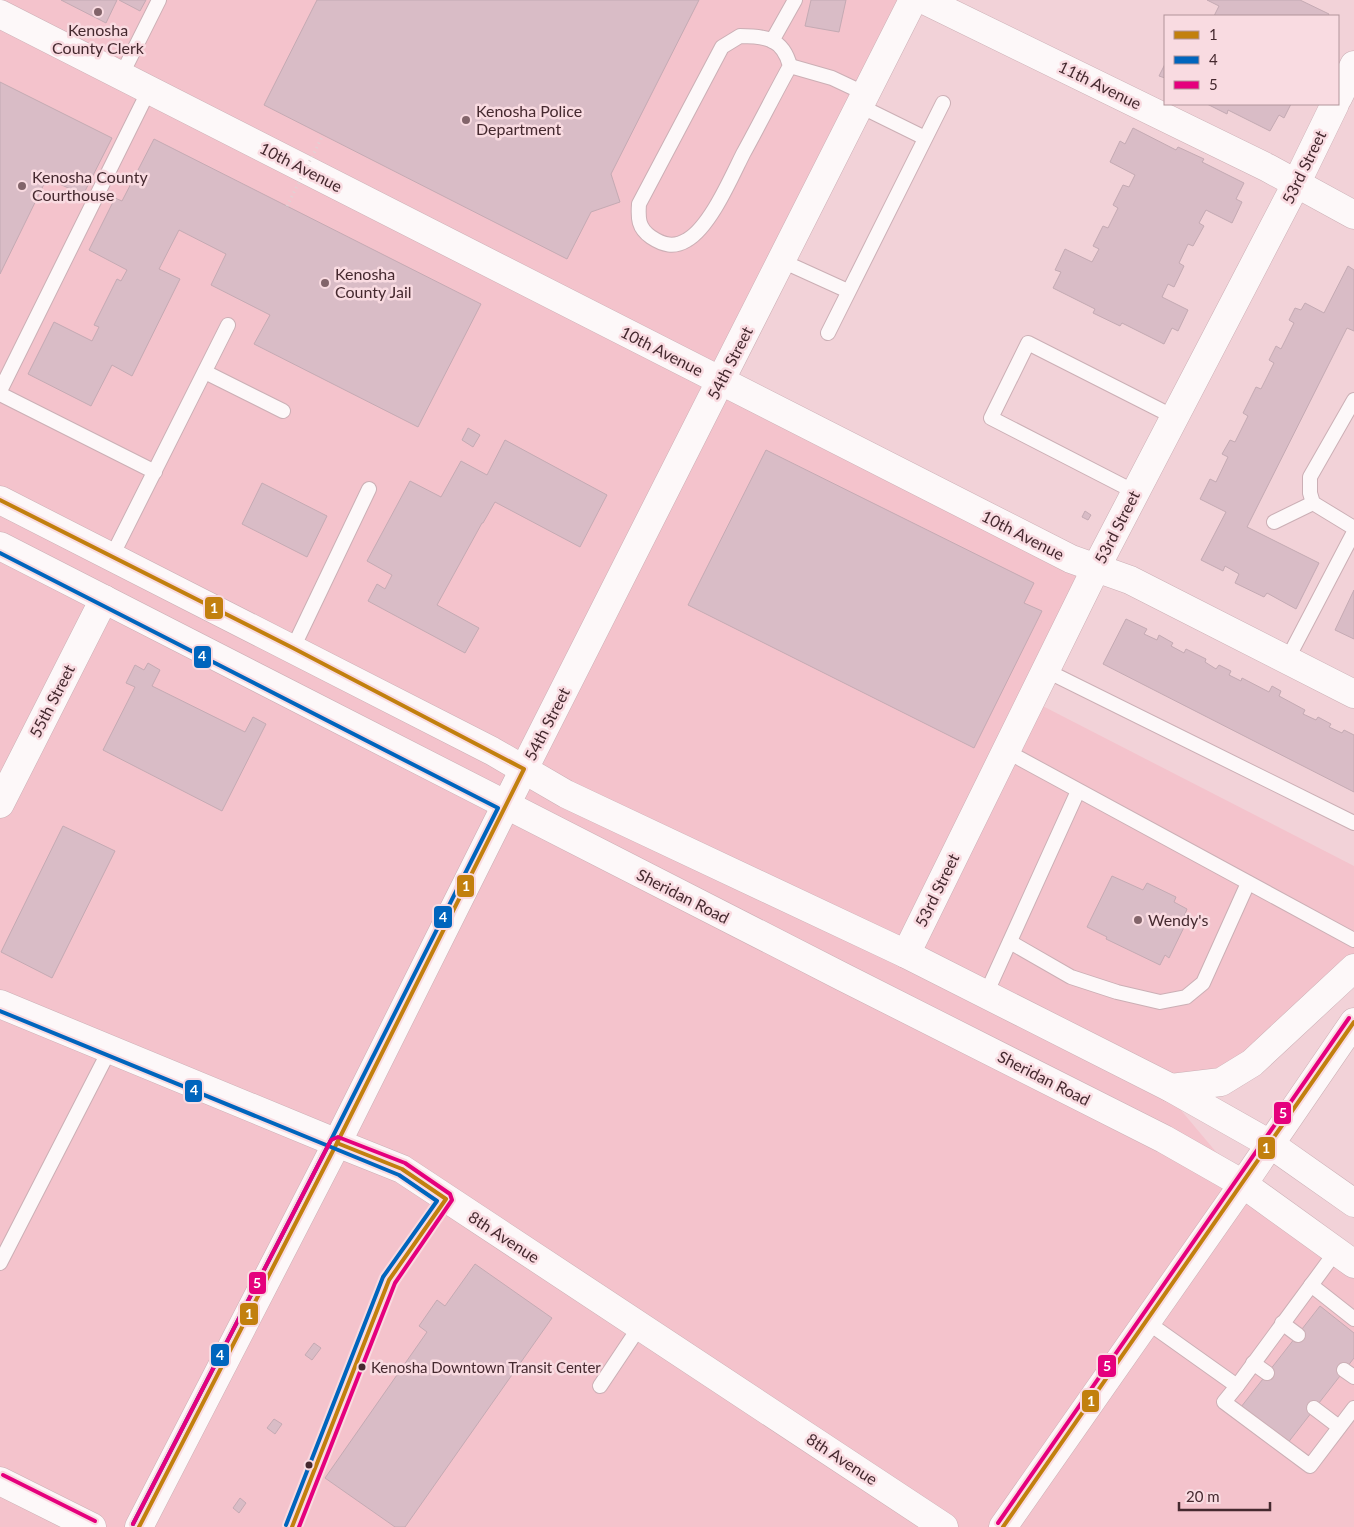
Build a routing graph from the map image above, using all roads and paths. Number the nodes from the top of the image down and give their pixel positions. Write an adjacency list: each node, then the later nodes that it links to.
1 (160, 0): 9 (lane)
2 (795, 0): 6 (lane)
3 (913, 0): 12 (street, 54th Street)
4 (924, 0): 17 (street, 11th Avenue)
5 (0, 14): 9 (street, 10th Avenue)
6 (772, 41): 8 (lane); 8 (lane)
7 (1354, 65): 11 (street)
8 (790, 66): 12 (lane)
9 (121, 76): 10 (street, 10th Avenue)
10 (149, 90): 25 (street, 10th Avenue); 26 (lane)
11 (1339, 96)
12 (863, 100): 16 (lane); 20 (street, 54th Street)
13 (942, 103): 16 (lane)
14 (1335, 105): 17 (street, 53rd Street)
15 (324, 135): 18 (path, bridge)
16 (925, 138): 21 (lane)
17 (1296, 184): 19 (street, 11th Avenue); 29 (street, 53rd Street)
18 (287, 206)
19 (1354, 215)
20 (782, 261): 21 (lane); 25 (street, 54th Street)
21 (848, 291): 23 (lane)
22 (228, 325): 24 (lane)
23 (828, 333)
24 (204, 372): 28 (lane); 30 (lane)
25 (721, 381): 39 (street, 10th Avenue); 46 (street, 54th Street)
26 (0, 393): 30 (lane)
27 (1354, 400): 34 (lane)
28 (283, 411)
29 (1174, 417): 32 (street, 53rd Street); 32 (lane)
30 (155, 472): 38 (lane)
31 (369, 489): 41 (lane)
32 (1135, 492): 39 (street, 53rd Street)
33 (0, 500): 38 (street)
34 (1313, 503): 35 (lane); 36 (lane)
35 (1274, 522)
36 (1354, 530): 42 (lane)
37 (0, 546): 40 (street, Sheridan Road)
38 (112, 556): 41 (street)
39 (1096, 568): 42 (street, 10th Avenue); 43 (street, 53rd Street)
40 (104, 599): 48 (street, 55th Street); 49 (street, Sheridan Road)
41 (293, 648): 46 (street)
42 (1287, 660): 44 (street, 10th Avenue)
43 (1046, 670): 45 (street, 53rd Street); 50 (lane)
44 (1354, 694)
45 (1006, 752): 47 (lane); 54 (street, 53rd Street)
46 (524, 769): 49 (street, 54th Street); 54 (street)
47 (1078, 791): 51 (lane); 53 (lane)
48 (0, 804)
49 (506, 805): 61 (street, 54th Street); 63 (street, Sheridan Road)
50 (1354, 824)
51 (1248, 883): 52 (lane); 53 (lane)
52 (1354, 940)
53 (1010, 942): 56 (lane)
54 (906, 954): 56 (street)
55 (1354, 968): 60 (street)
56 (986, 994): 60 (street)
57 (0, 1004): 59 (street, 8th Avenue)
58 (1354, 1022): 62 (street)
59 (110, 1049): 61 (street, 8th Avenue); 67 (lane)
60 (1171, 1088): 62 (street)
61 (337, 1144): 64 (street, 8th Avenue); 83 (street, 54th Street)
62 (1270, 1144): 63 (street); 65 (street)
63 (1243, 1184): 66 (street, Sheridan Road); 70 (street)
64 (446, 1199): 72 (street, 8th Avenue); 84 (lane)
65 (1354, 1203)
66 (1345, 1257): 68 (lane)
67 (0, 1263)
68 (1311, 1285): 69 (lane); 71 (lane)
69 (1354, 1319)
70 (1147, 1322): 77 (lane); 86 (street)
71 (1282, 1323): 73 (lane); 74 (lane)
72 (640, 1326): 76 (lane); 85 (street, 8th Avenue)
73 (1298, 1335)
74 (1253, 1363): 75 (lane); 77 (lane)
75 (1267, 1373)
76 (600, 1386)
77 (1237, 1386): 80 (lane)
78 (1314, 1408): 80 (lane)
79 (1354, 1408): 80 (lane)
80 (1339, 1427)
81 (0, 1481): 82 (street)
82 (92, 1527)
83 (139, 1527)
84 (292, 1527)
85 (944, 1527)
86 (1003, 1527)

